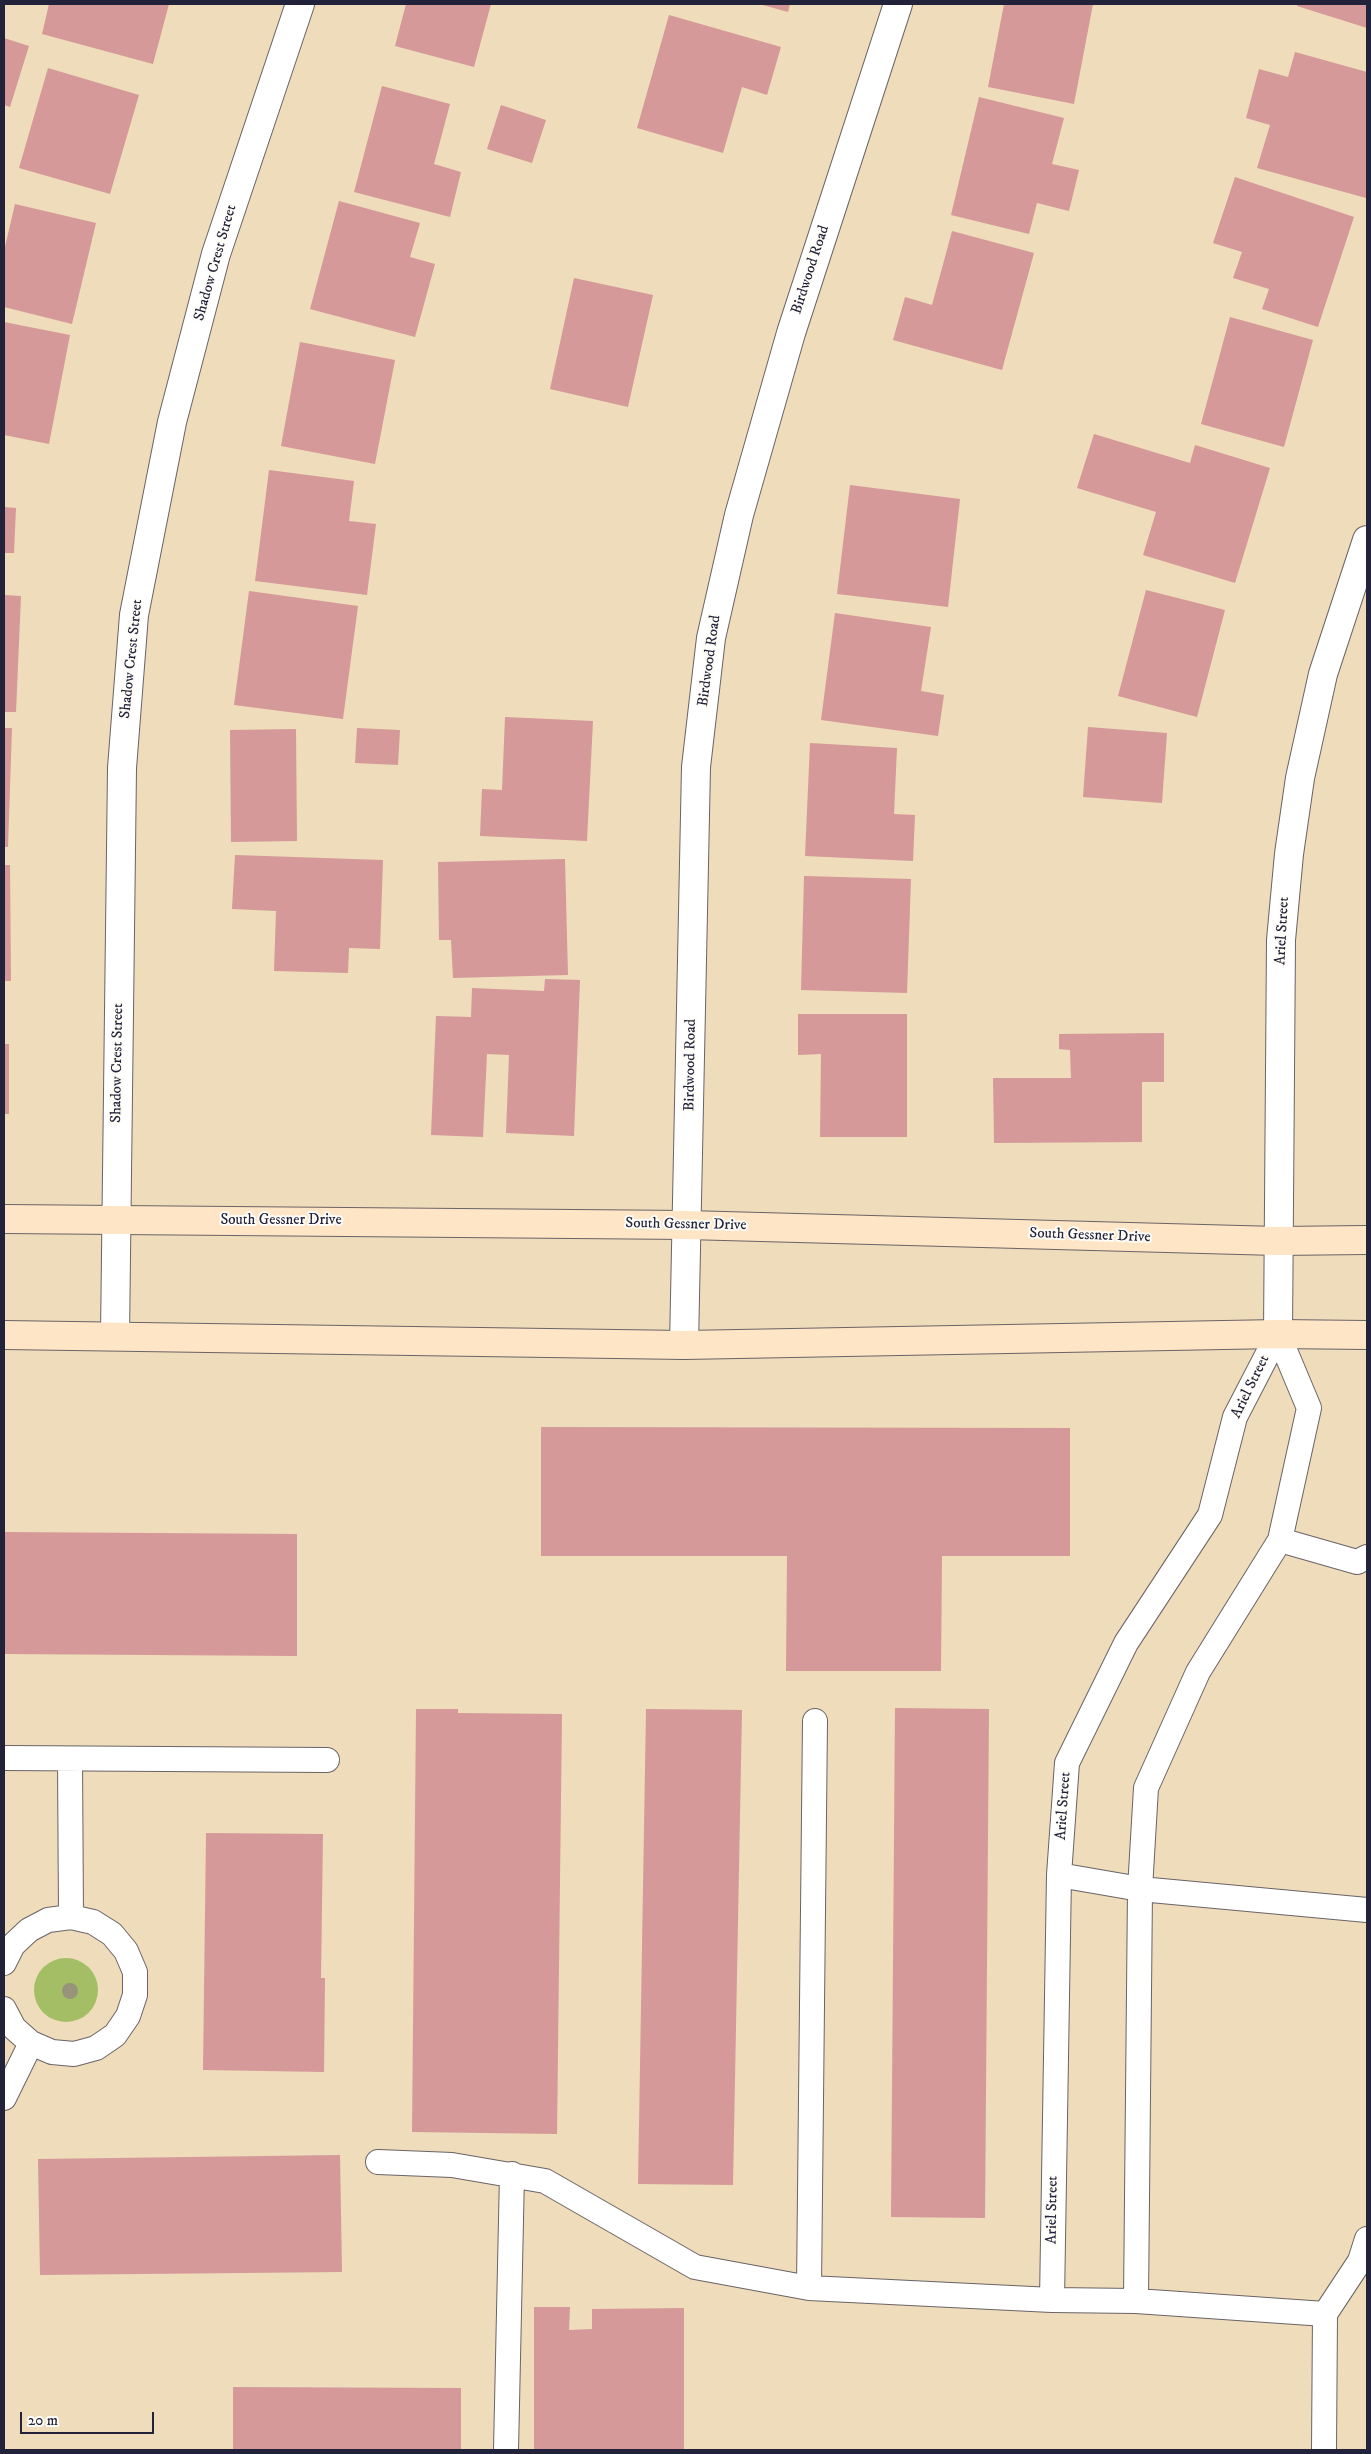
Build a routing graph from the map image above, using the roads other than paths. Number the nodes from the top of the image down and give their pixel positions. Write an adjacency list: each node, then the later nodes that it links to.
1 (300, 4): 5 (street, Shadow Crest Street)
2 (898, 4): 6 (street, Birdwood Road)
3 (1367, 540): 8 (street, Ariel Street)
4 (4, 1219): 5 (main road, South Gessner Drive)
5 (116, 1220): 6 (main road, South Gessner Drive); 12 (street, Shadow Crest Street)
6 (687, 1225): 8 (main road, South Gessner Drive); 13 (street, Birdwood Road)
7 (1367, 1240): 8 (main road, South Gessner Drive)
8 (1277, 1241): 9 (street, Ariel Street)
9 (1278, 1334): 11 (main road); 13 (main road); 14 (lane, Ariel Street); 20 (lane, Ariel Street)
10 (4, 1335): 12 (main road)
11 (1367, 1335)
12 (115, 1336): 13 (main road)
13 (684, 1345)
14 (1280, 1540): 15 (lane); 21 (lane, Ariel Street)
15 (1367, 1557)
16 (815, 1721): 31 (lane)
17 (4, 1758): 18 (lane)
18 (70, 1759): 19 (lane); 23 (lane)
19 (328, 1760)
20 (1059, 1875): 21 (lane); 32 (lane, Ariel Street)
21 (1140, 1889): 22 (lane); 33 (lane, Ariel Street)
22 (1367, 1910)
23 (70, 1917): 24 (lane); 26 (lane)
24 (4, 1963)
25 (4, 2009): 26 (lane)
26 (31, 2043): 27 (lane)
27 (4, 2098)
28 (378, 2162): 29 (lane)
29 (512, 2174): 31 (lane); 35 (lane)
30 (1367, 2239): 34 (lane)
31 (809, 2288): 32 (lane)
32 (1052, 2300): 33 (lane)
33 (1136, 2301): 34 (lane)
34 (1325, 2314): 36 (lane)
35 (506, 2450)
36 (1324, 2450)

